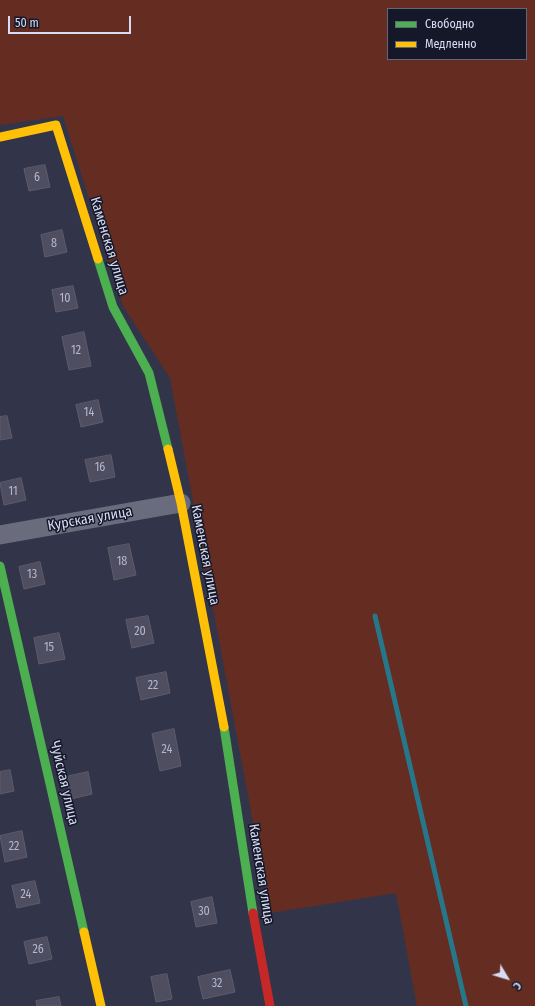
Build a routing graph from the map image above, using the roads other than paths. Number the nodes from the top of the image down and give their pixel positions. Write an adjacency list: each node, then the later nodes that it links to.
1 (0, 137): 2 (street, Каменская улица)
2 (181, 503): 3 (street, Курская улица); 6 (street, Каменская улица)
3 (0, 535)
4 (0, 566): 5 (street, Чуйская улица)
5 (101, 1006)
6 (270, 1006)

